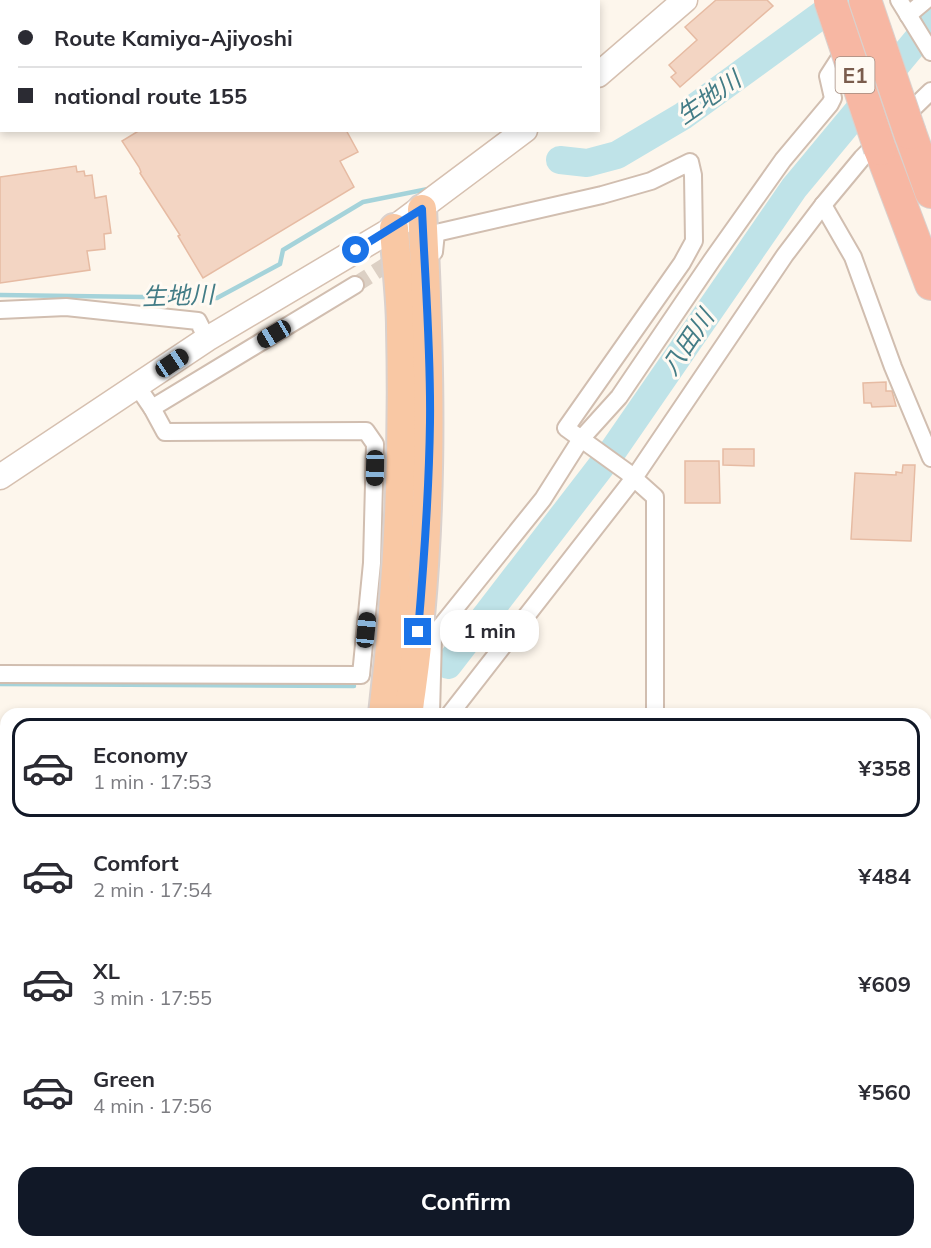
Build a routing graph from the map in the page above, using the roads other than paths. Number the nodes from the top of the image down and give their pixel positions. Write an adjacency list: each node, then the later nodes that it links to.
1 (685, 0): 9 (main road)
2 (830, 0): 16 (highway, E1, bridge)
3 (865, 0): 12 (highway, E1, bridge)
4 (877, 0): 22 (street)
5 (898, 0): 7 (street)
6 (926, 0): 7 (street)
7 (908, 15): 8 (street)
8 (931, 52)
9 (600, 73)
10 (931, 91): 13 (street)
11 (522, 132): 14 (main road)
12 (931, 192)
13 (824, 205): 23 (street); 24 (street)
14 (422, 209): 15 (main road); 26 (highway)
15 (393, 228): 19 (main road); 28 (highway)
16 (931, 284)
17 (355, 285): 21 (street)
18 (0, 310): 19 (street)
19 (207, 339): 20 (main road)
20 (137, 386): 21 (street); 25 (main road)
21 (152, 408): 27 (street)
22 (584, 440): 24 (street); 26 (street); 26 (street)
23 (931, 458)
24 (631, 475): 31 (street); 32 (street)
25 (0, 477)
26 (425, 644): 29 (highway); 30 (street)
27 (0, 674)
28 (384, 708)
29 (409, 708)
30 (430, 708)
31 (455, 708)
32 (655, 708)

